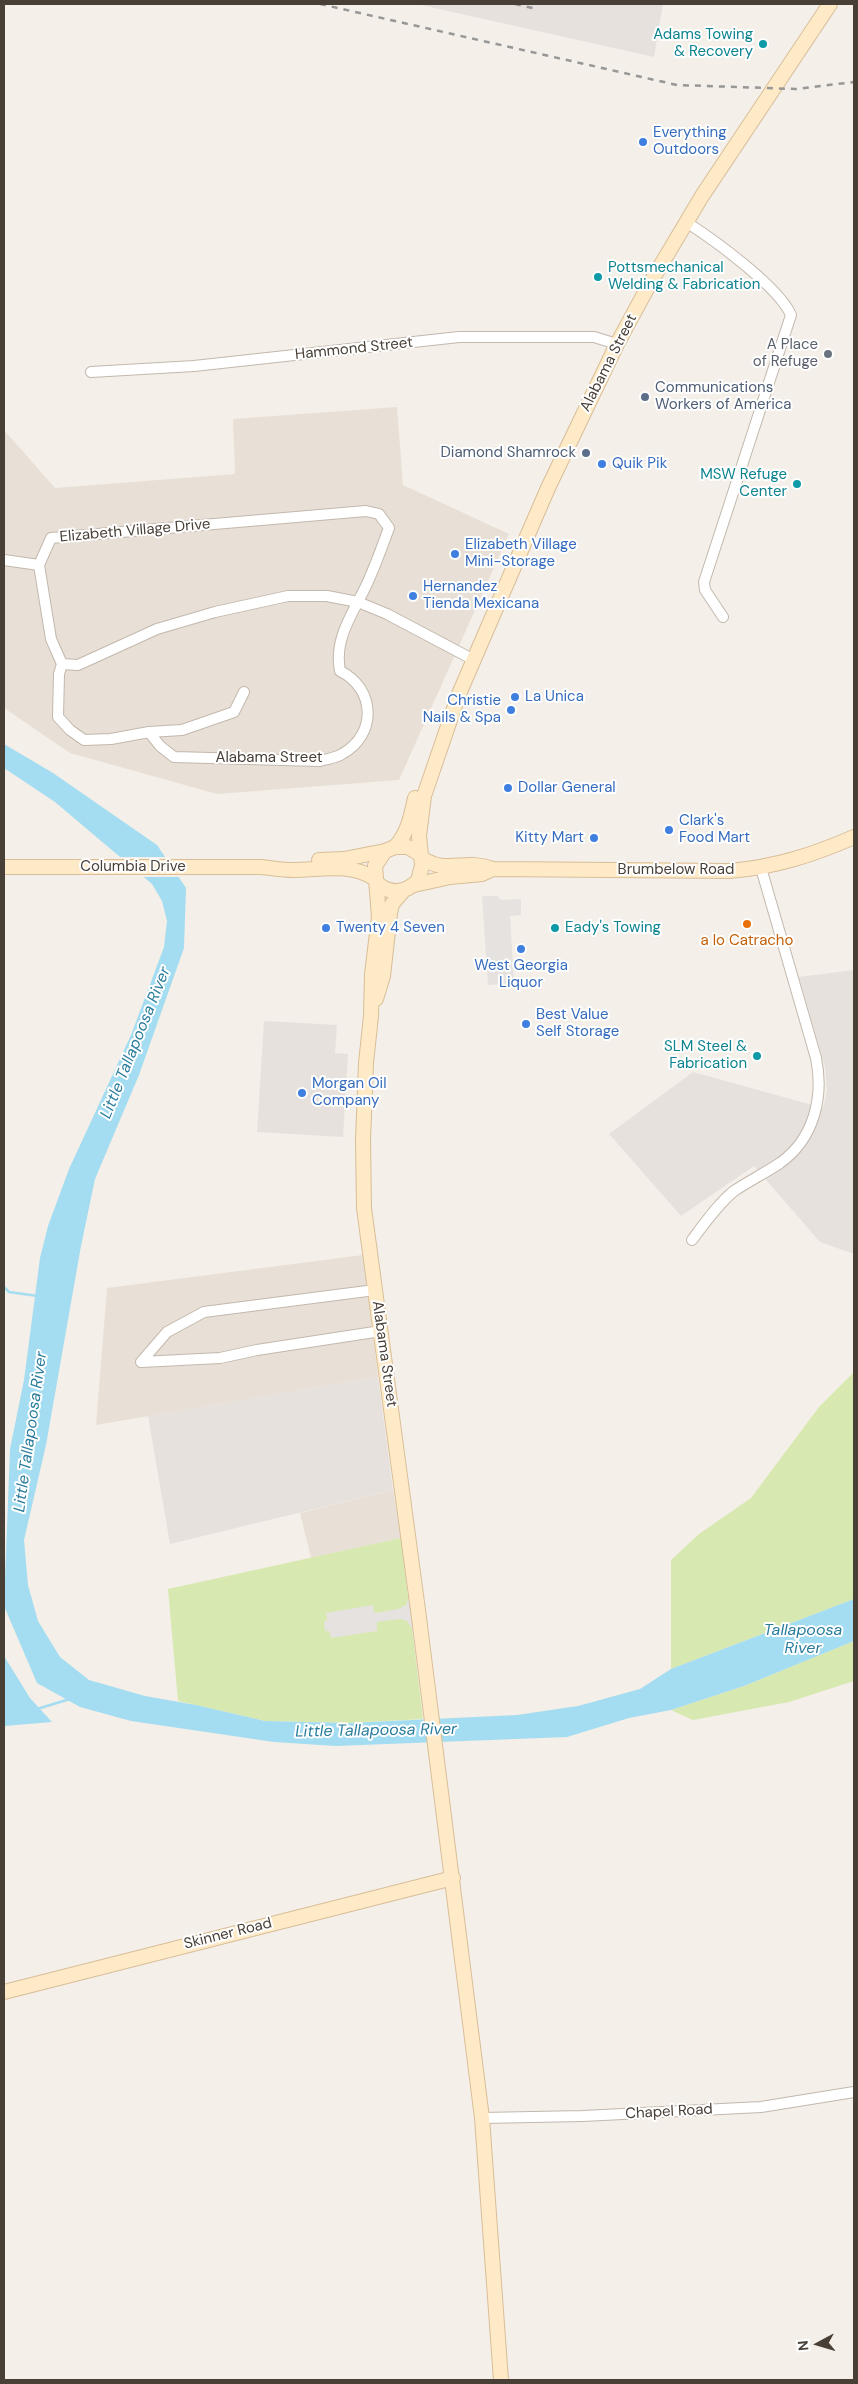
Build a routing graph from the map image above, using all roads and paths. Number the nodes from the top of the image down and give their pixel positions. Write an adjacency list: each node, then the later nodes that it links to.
1 (830, 4): 2 (main road, Alabama Street)
2 (686, 222): 3 (main road, Alabama Street); 8 (street)
3 (617, 344): 4 (street, Hammond Street); 9 (main road, Alabama Street)
4 (91, 372)
5 (4, 560): 6 (street)
6 (39, 565): 7 (street, Elizabeth Village Drive); 10 (street)
7 (358, 602): 9 (street); 10 (street); 13 (street, Alabama Street)
8 (723, 617)
9 (474, 660): 12 (main road, Alabama Street)
10 (62, 664): 13 (street)
11 (244, 692): 13 (street)
12 (459, 694): 15 (main road, Alabama Street); 16 (main road, Alabama Street)
13 (149, 732)
14 (854, 837): 19 (main road, Brumbelow Road)
15 (390, 849): 16 (main road); 18 (main road, Columbia Drive); 21 (main road)
16 (421, 857): 20 (main road, Brumbelow Road); 22 (main road)
17 (4, 867): 18 (main road, Columbia Drive)
18 (261, 867): 21 (main road, Columbia Drive)
19 (761, 868): 20 (main road, Brumbelow Road); 24 (street)
20 (493, 869): 22 (main road, Brumbelow Road)
21 (376, 881): 22 (main road); 23 (main road, Alabama Street)
22 (409, 888): 23 (main road, Alabama Street)
23 (371, 1016): 25 (main road, Alabama Street)
24 (692, 1240)
25 (375, 1290): 26 (main road, Alabama Street); 26 (street)
26 (381, 1332): 27 (main road, Alabama Street)
27 (453, 1878): 28 (main road, Skinner Road); 30 (main road, Alabama Street)
28 (4, 1992)
29 (854, 2092): 30 (street, Chapel Road)
30 (482, 2118): 31 (main road, Alabama Street)
31 (501, 2380)

